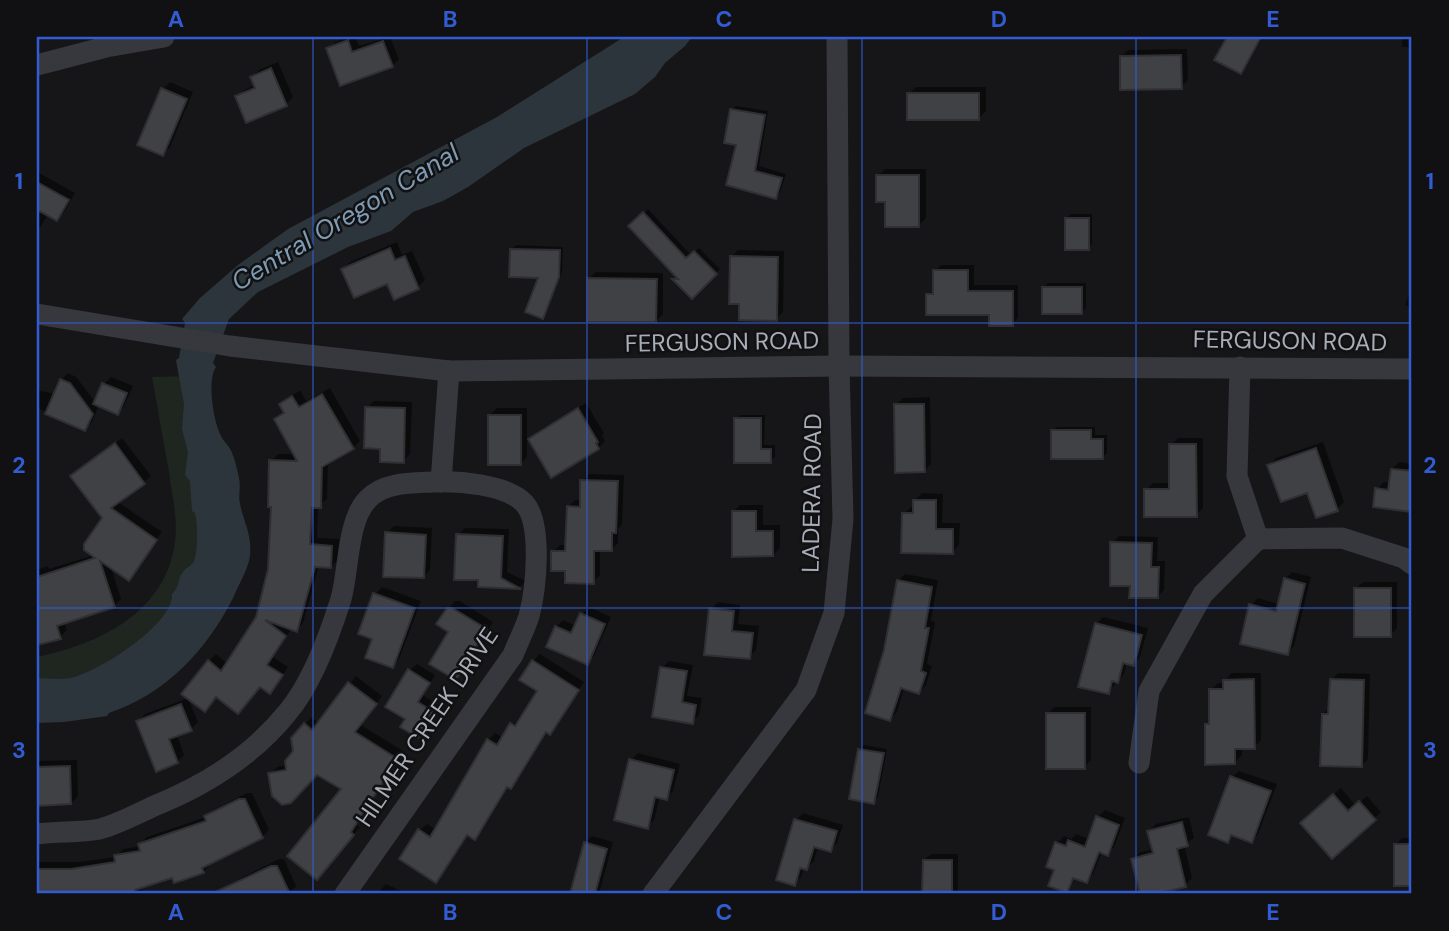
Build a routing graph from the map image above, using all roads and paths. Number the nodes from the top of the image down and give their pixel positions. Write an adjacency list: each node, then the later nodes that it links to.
1 (164, 37): 3 (street)
2 (837, 37): 5 (street, LADERA ROAD)
3 (37, 65)
4 (37, 314): 8 (street, FERGUSON ROAD)
5 (839, 366): 6 (street, FERGUSON ROAD); 8 (street, FERGUSON ROAD); 15 (street, LADERA ROAD)
6 (1240, 367): 7 (street, FERGUSON ROAD); 10 (street)
7 (1412, 369)
8 (449, 371): 9 (street)
9 (441, 482): 13 (street, HILMER CREEK DRIVE); 14 (street, HILMER CREEK DRIVE)
10 (1258, 539): 11 (street); 12 (street)
11 (1412, 564)
12 (1139, 763)
13 (37, 834)
14 (345, 894)
15 (653, 894)

